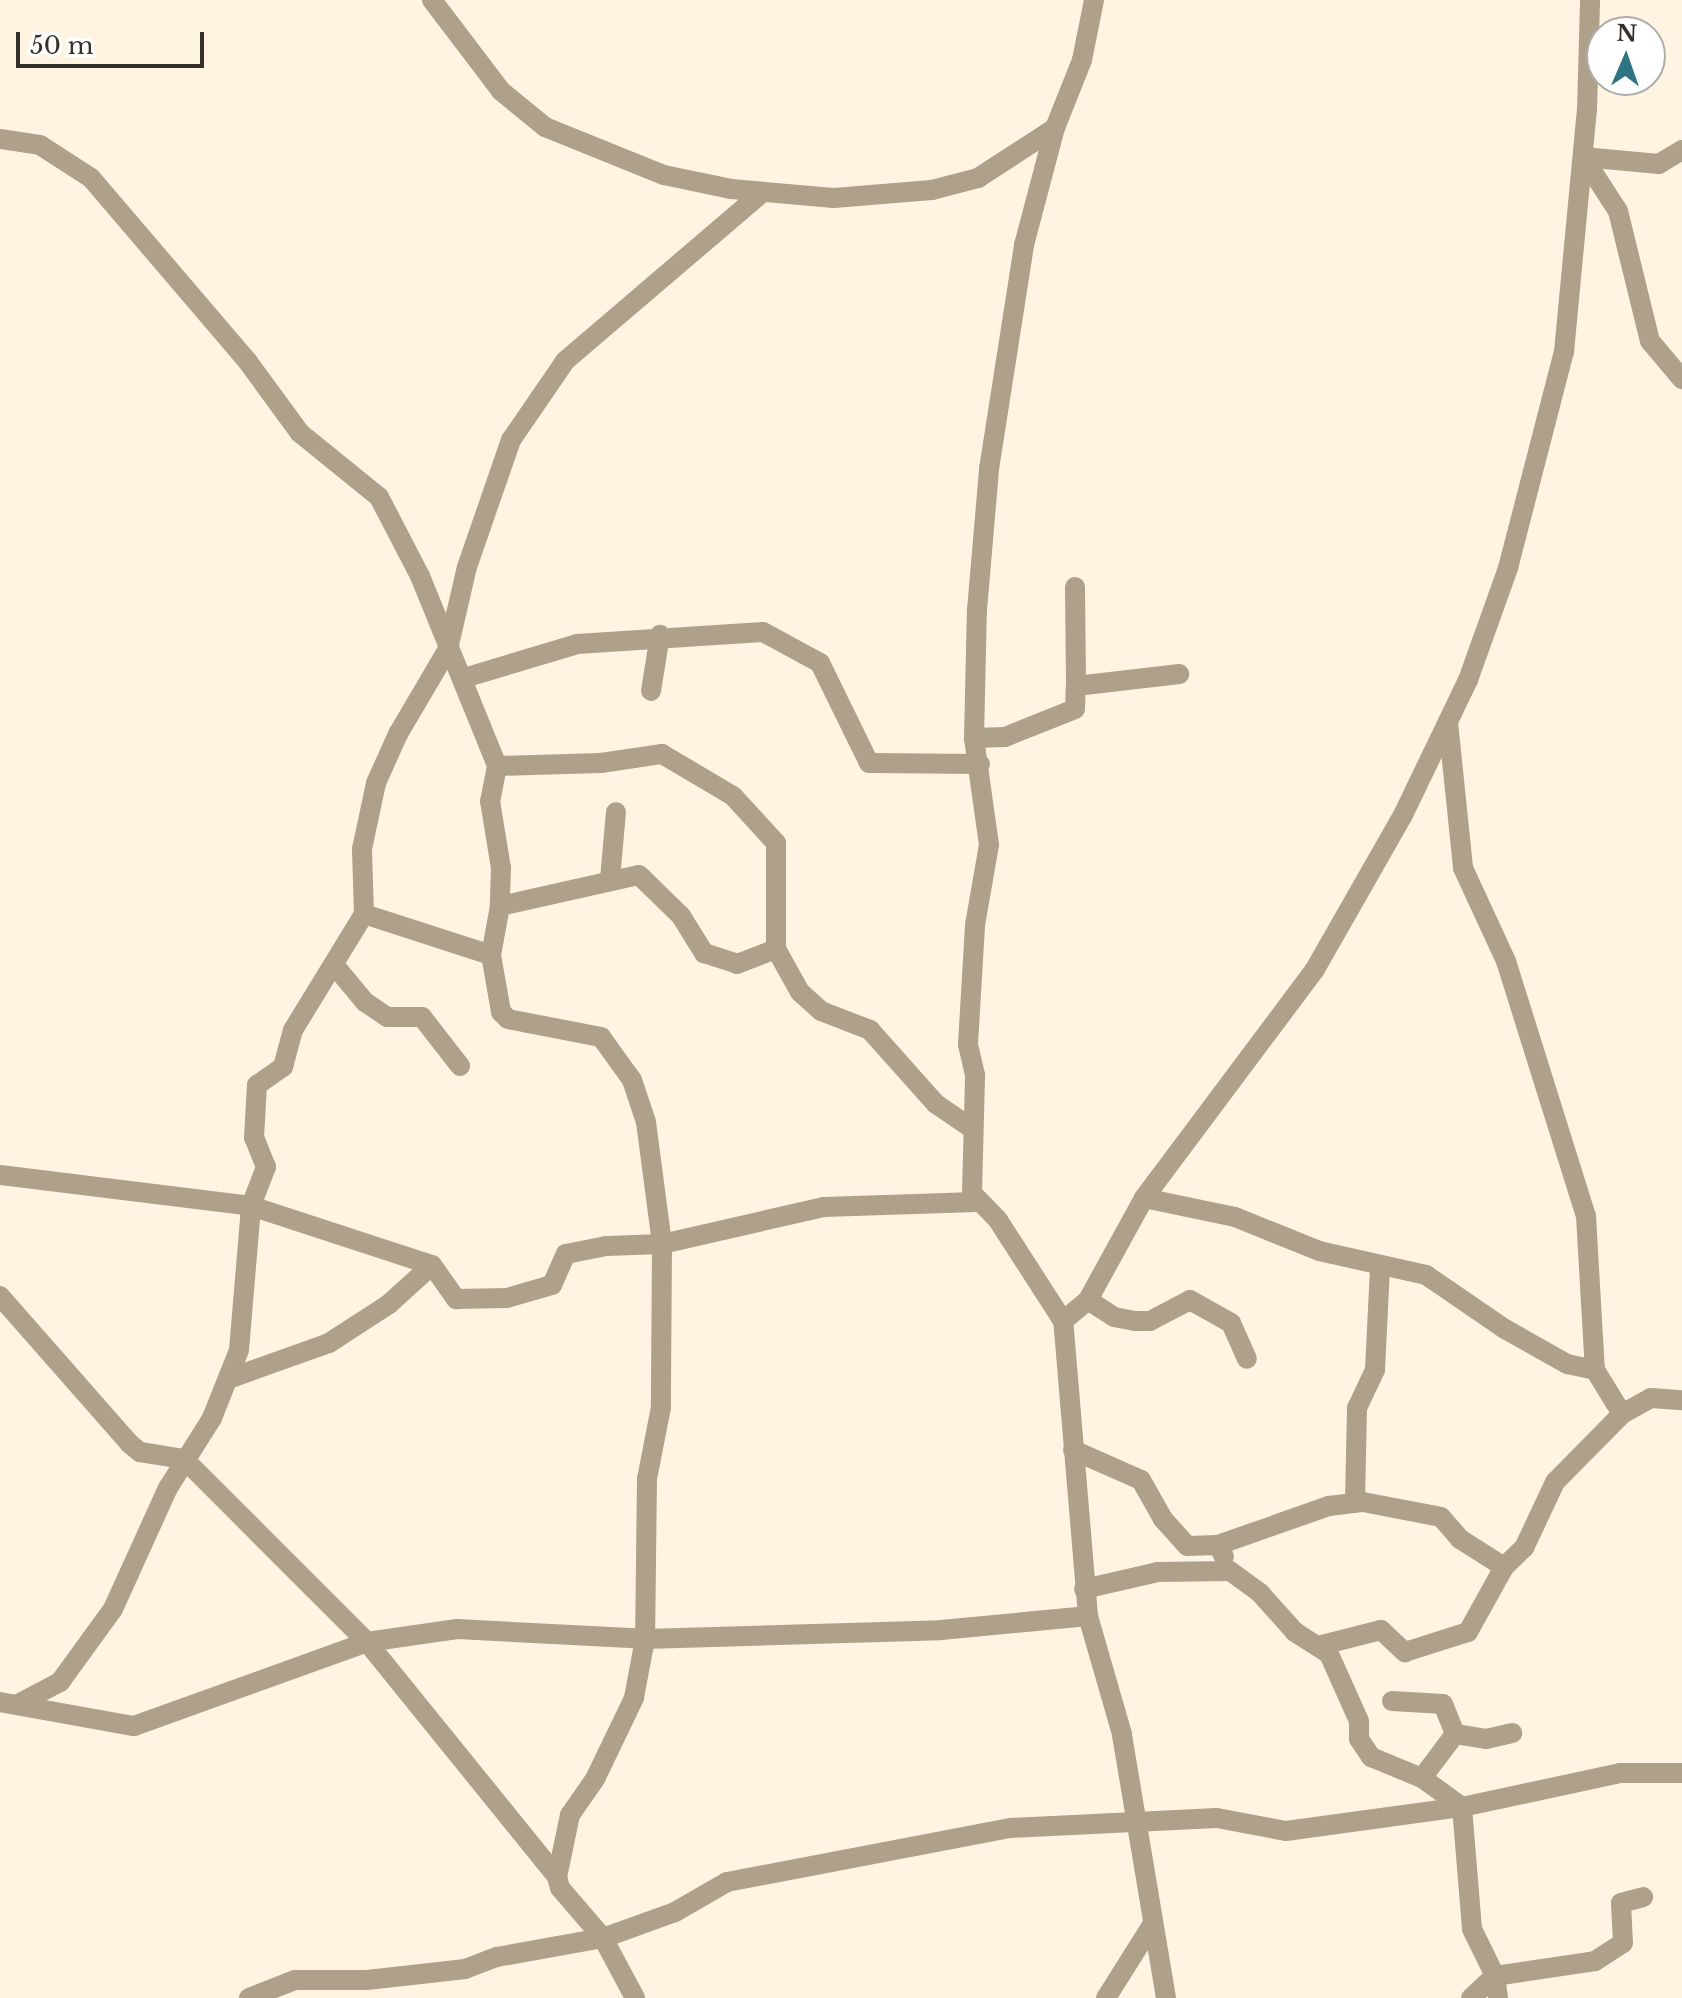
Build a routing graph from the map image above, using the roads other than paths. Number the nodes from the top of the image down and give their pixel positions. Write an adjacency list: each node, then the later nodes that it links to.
1 (432, 0): 8 (street)
2 (1094, 0): 4 (street)
3 (1590, 0): 7 (street)
4 (1055, 128): 8 (street); 18 (street)
5 (0, 139): 12 (street)
6 (1682, 150): 7 (street)
7 (1583, 157): 9 (street); 17 (street)
8 (763, 192): 12 (street)
9 (1682, 379)
10 (1075, 587): 15 (street)
11 (660, 635): 14 (street); 16 (street); 19 (street)
12 (448, 649): 14 (street); 24 (street)
13 (1179, 674): 15 (street)
14 (464, 678): 20 (street)
15 (1076, 686): 18 (street)
16 (651, 691)
17 (1448, 722): 31 (street); 41 (street)
18 (974, 738): 19 (street)
19 (980, 764): 29 (street)
20 (497, 766): 23 (street); 25 (street)
21 (616, 812): 22 (street)
22 (610, 879): 23 (street); 25 (street)
23 (500, 906): 26 (street)
24 (364, 914): 26 (street); 27 (street)
25 (776, 949): 29 (street)
26 (491, 955): 34 (street)
27 (335, 966): 28 (street); 33 (street)
28 (460, 1066)
29 (970, 1127): 32 (street)
30 (0, 1175): 33 (street)
31 (1144, 1198): 36 (street); 38 (street)
32 (976, 1202): 34 (street); 39 (street)
33 (251, 1206): 35 (street); 42 (street)
34 (662, 1244): 35 (street); 53 (street)
35 (432, 1265): 42 (street)
36 (1380, 1267): 41 (street); 47 (street)
37 (0, 1296): 46 (street)
38 (1088, 1300): 39 (street); 40 (street)
39 (1063, 1321): 45 (street)
40 (1247, 1359)
41 (1595, 1370): 44 (street)
42 (228, 1379): 46 (street)
43 (1682, 1400): 44 (street)
44 (1622, 1414): 49 (street)
45 (1073, 1450): 48 (street); 51 (street)
46 (184, 1459): 54 (street); 57 (street)
47 (1355, 1503): 48 (street); 49 (street)
48 (1218, 1545): 50 (street)
49 (1504, 1567): 55 (street)
50 (1230, 1571): 51 (street); 55 (street)
51 (1084, 1589): 52 (street)
52 (1088, 1616): 53 (street); 63 (street)
53 (645, 1639): 54 (street); 64 (street)
54 (367, 1642): 57 (street); 64 (street)
55 (1318, 1646): 61 (street)
56 (1392, 1701): 59 (street)
57 (9, 1703)
58 (1512, 1733): 59 (street)
59 (1455, 1734): 61 (street)
60 (1682, 1773): 62 (street)
61 (1422, 1778): 62 (street)
62 (1462, 1807): 63 (street); 68 (street)
63 (1136, 1821): 66 (street); 67 (street)
64 (557, 1877): 67 (street)
65 (1643, 1897): 68 (street)
66 (1152, 1925): 71 (street); 72 (street)
67 (603, 1938): 69 (street); 70 (street)
68 (1495, 1976): 73 (street); 74 (street)
69 (249, 1998)
70 (635, 1998)
71 (1106, 1998)
72 (1166, 1998)
73 (1471, 1998)
74 (1498, 1998)

